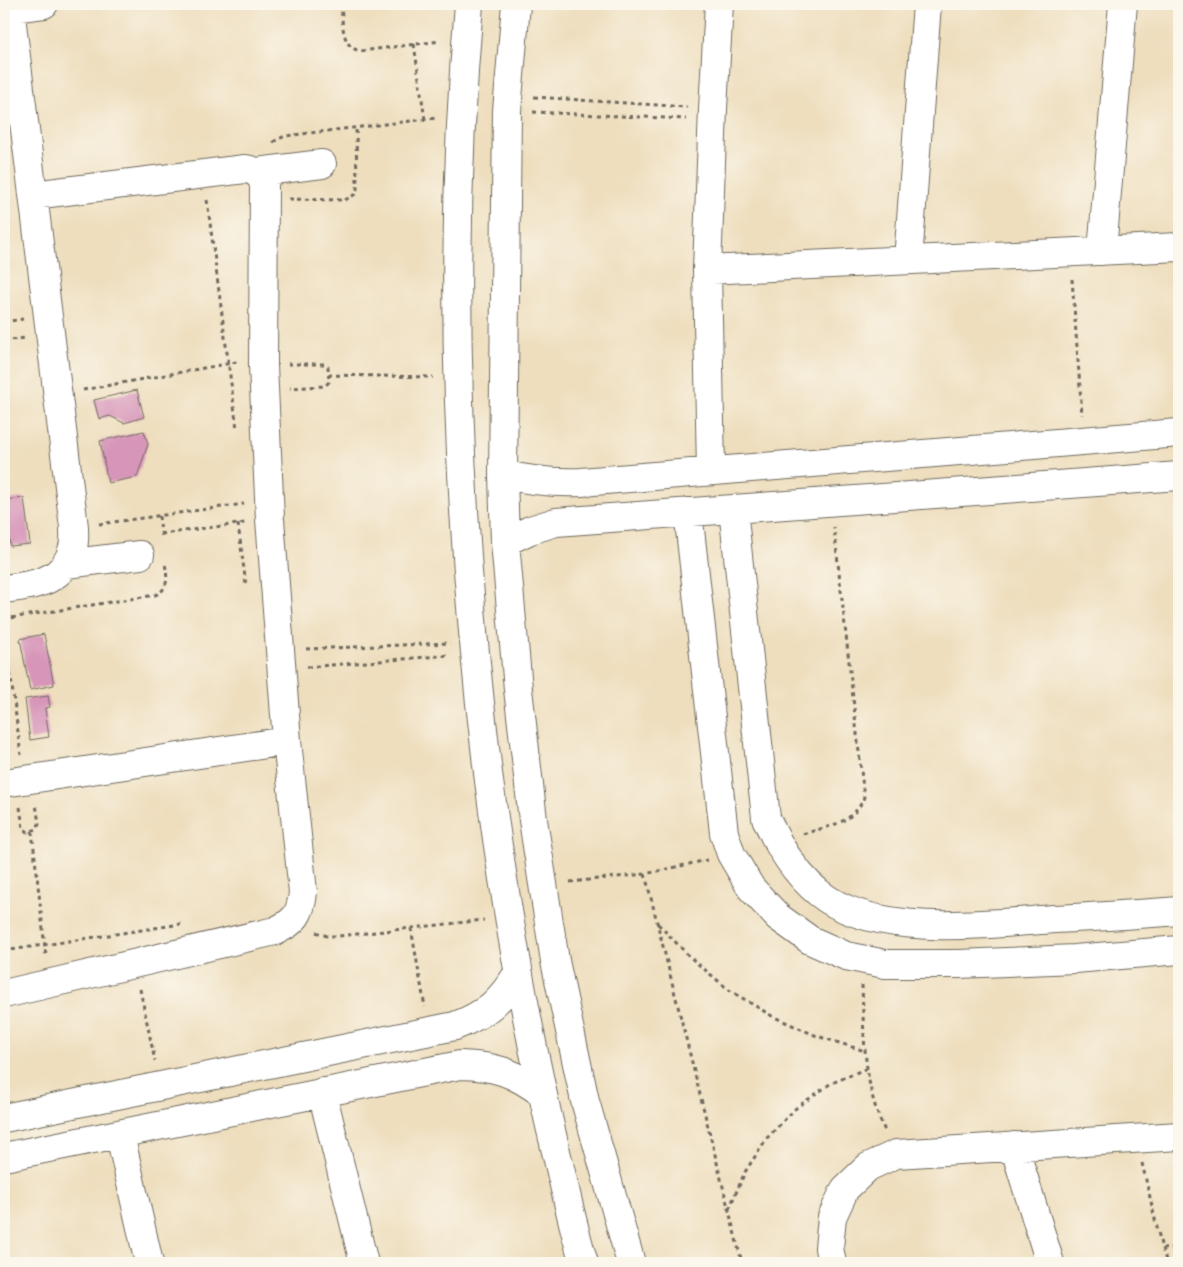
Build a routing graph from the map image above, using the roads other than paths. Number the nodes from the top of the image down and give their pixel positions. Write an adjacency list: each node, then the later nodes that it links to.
1 (44, 4): 7 (street)
2 (469, 4): 29 (street)
3 (516, 4): 17 (street)
4 (719, 4): 14 (street)
5 (927, 4): 13 (street)
6 (1123, 4): 12 (street)
7 (7, 9): 10 (street)
8 (322, 164): 9 (street)
9 (255, 171): 10 (street); 25 (street)
10 (33, 195): 23 (street)
11 (1179, 247): 12 (street)
12 (1102, 250): 13 (street)
13 (908, 260): 14 (street)
14 (707, 270): 16 (street)
15 (1179, 433): 16 (street)
16 (711, 471): 17 (street)
17 (502, 474): 21 (street)
18 (1179, 476): 19 (street)
19 (733, 509): 20 (street); 27 (street)
20 (688, 512): 21 (street); 28 (street)
21 (505, 542): 43 (street)
22 (156, 554): 23 (street)
23 (66, 564): 24 (street)
24 (4, 588)
25 (287, 741): 26 (street); 30 (street)
26 (14, 782)
27 (1179, 911)
28 (1179, 950)
29 (518, 973): 31 (street); 34 (street)
30 (4, 994)
31 (442, 1029): 32 (street); 35 (street)
32 (460, 1065): 33 (street); 34 (street)
33 (322, 1092): 36 (street); 41 (street)
34 (542, 1093): 42 (street)
35 (4, 1118)
36 (120, 1135): 39 (street); 40 (street)
37 (1179, 1136): 38 (street)
38 (1014, 1146): 44 (street); 45 (street)
39 (4, 1157)
40 (149, 1263)
41 (364, 1263)
42 (584, 1263)
43 (631, 1263)
44 (832, 1263)
45 (1050, 1263)

